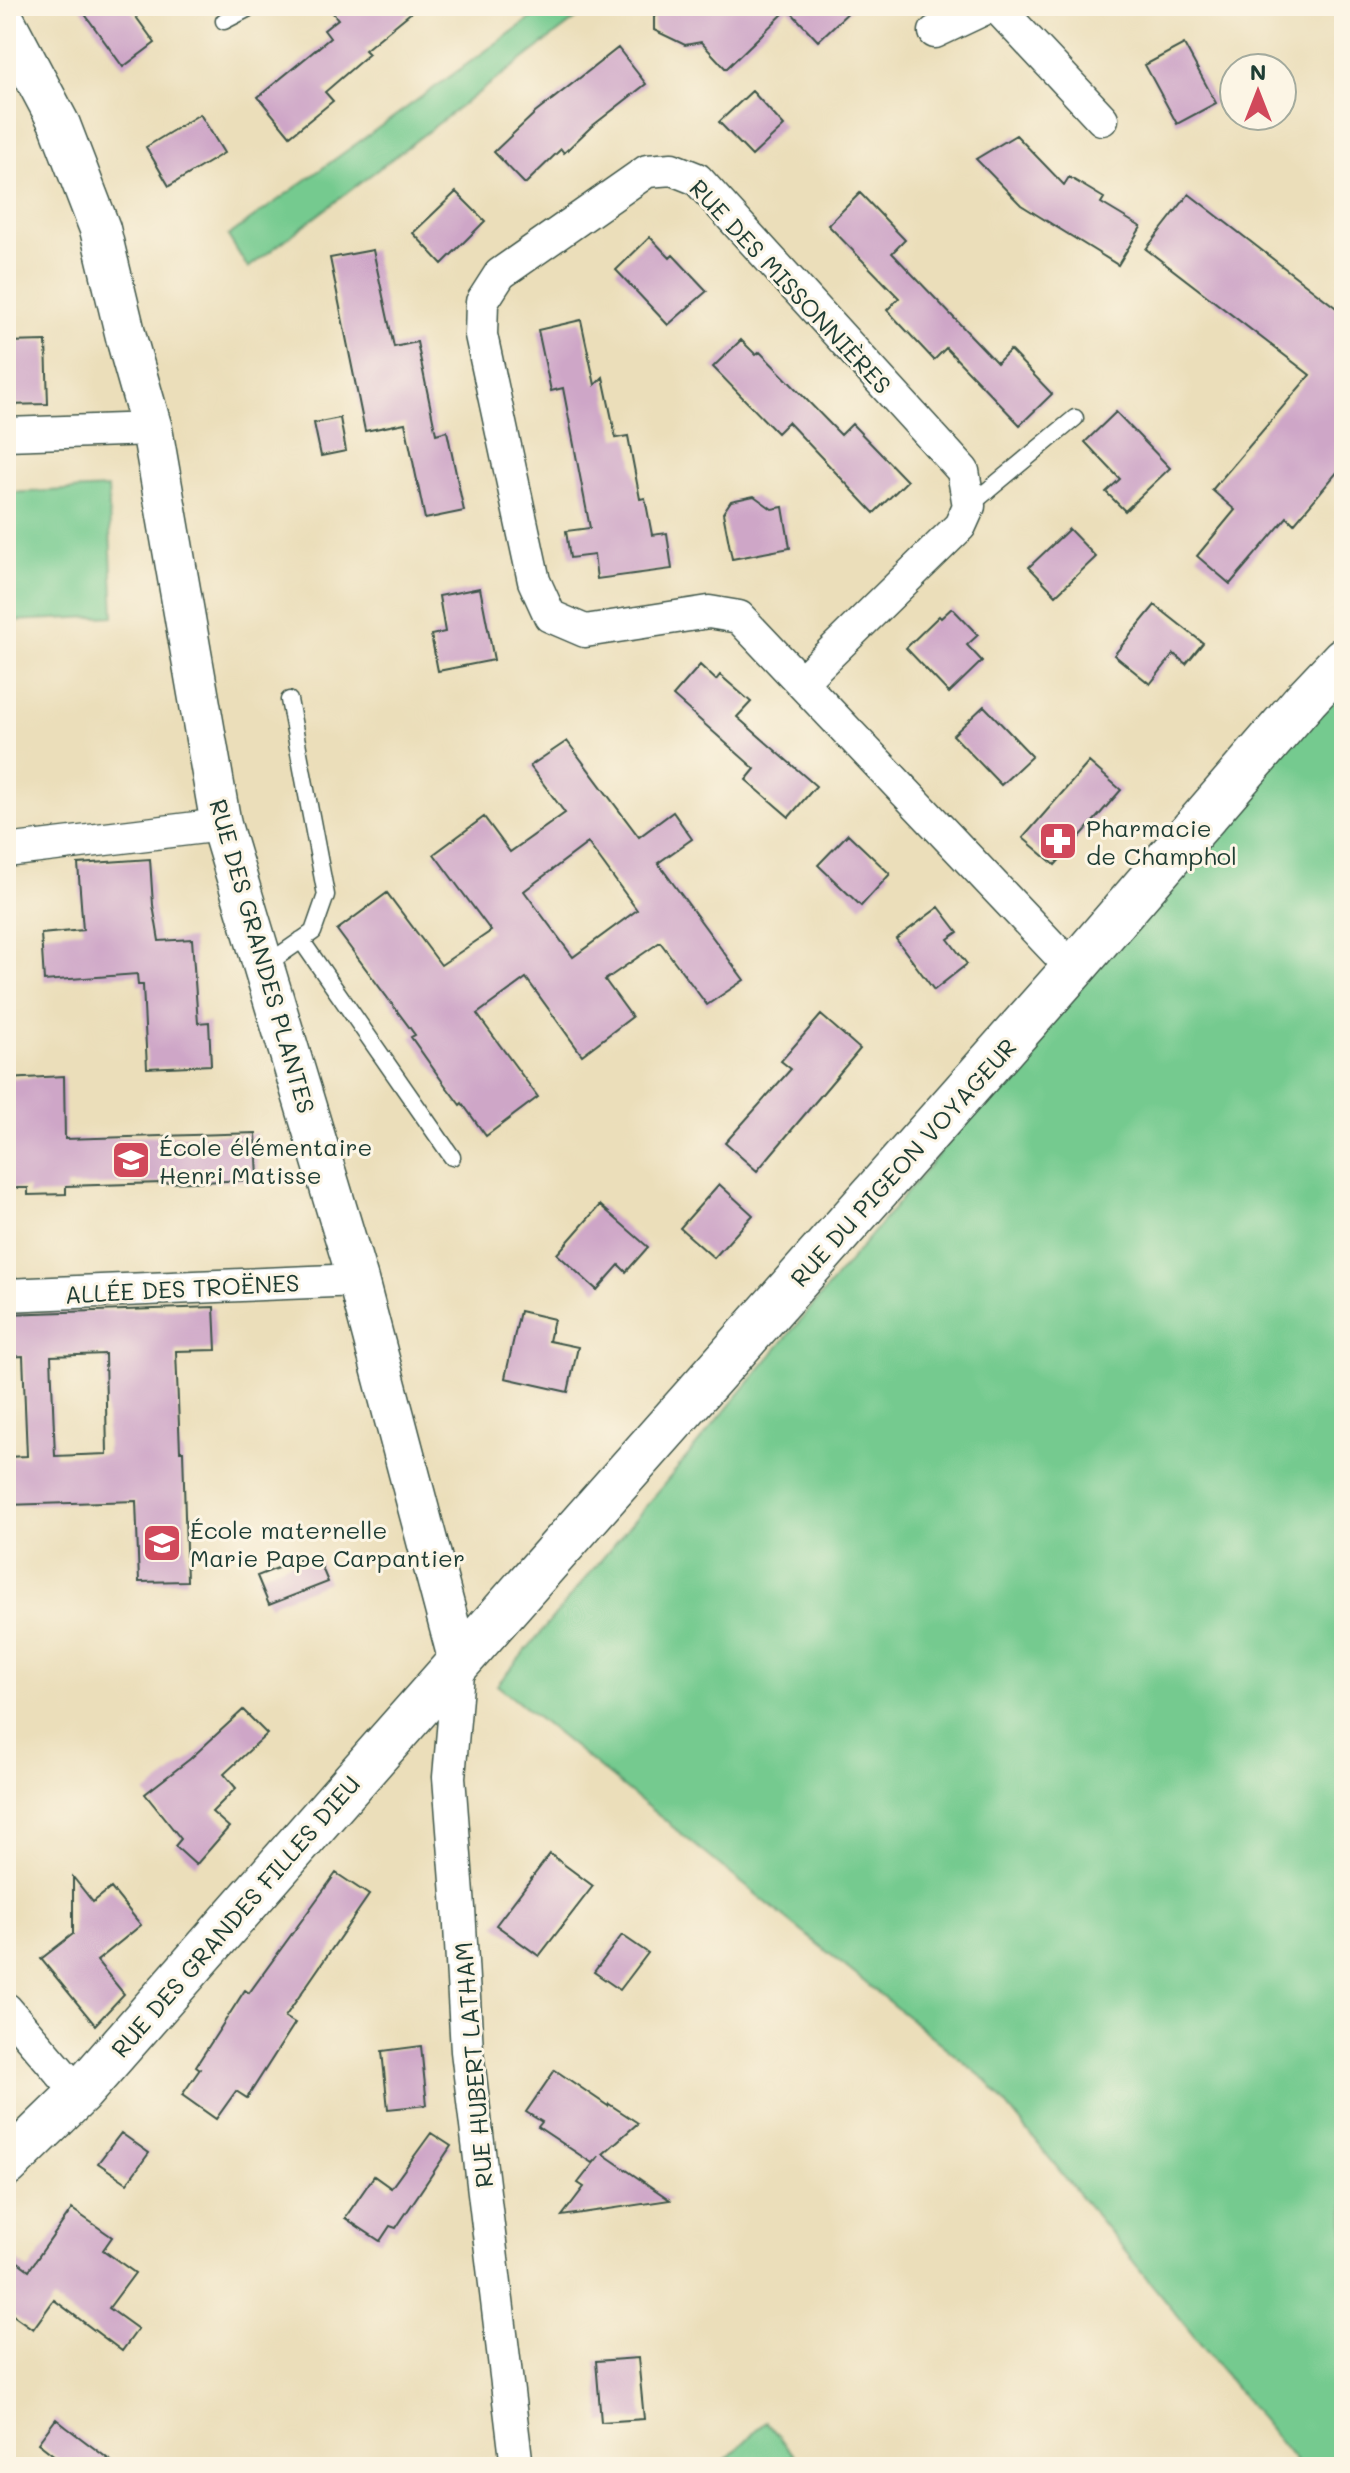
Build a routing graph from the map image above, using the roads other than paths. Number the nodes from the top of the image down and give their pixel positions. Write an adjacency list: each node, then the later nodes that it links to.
1 (253, 6): 3 (lane)
2 (993, 6): 4 (street); 6 (street)
3 (224, 21)
4 (935, 32)
5 (10, 38): 8 (street, RUE DES GRANDES PLANTES)
6 (1102, 119)
7 (1075, 418): 10 (lane)
8 (152, 429): 9 (street); 14 (street, RUE DES GRANDES PLANTES)
9 (6, 434)
10 (969, 506): 12 (street); 12 (street, RUE DES MISSONNIÈRES)
11 (1344, 659): 18 (main road, RUE DU PIGEON VOYAGEUR)
12 (801, 682): 18 (street, RUE DES MISSONNIÈRES)
13 (289, 700): 16 (lane)
14 (221, 825): 15 (street); 17 (street, RUE DES GRANDES PLANTES)
15 (6, 851)
16 (301, 940): 17 (lane); 19 (lane)
17 (264, 966): 20 (street, RUE DES GRANDES PLANTES)
18 (1073, 969): 22 (main road, RUE DU PIGEON VOYAGEUR)
19 (452, 1157)
20 (358, 1280): 21 (street, ALLÉE DES TROËNES); 22 (street, RUE DES GRANDES PLANTES)
21 (6, 1295)
22 (459, 1662): 24 (main road, RUE DES GRANDES FILLES DIEU); 26 (street, RUE HUBERT LATHAM)
23 (6, 2009): 24 (street)
24 (79, 2094): 25 (main road, RUE DES GRANDES FILLES DIEU)
25 (6, 2165)
26 (517, 2467)

